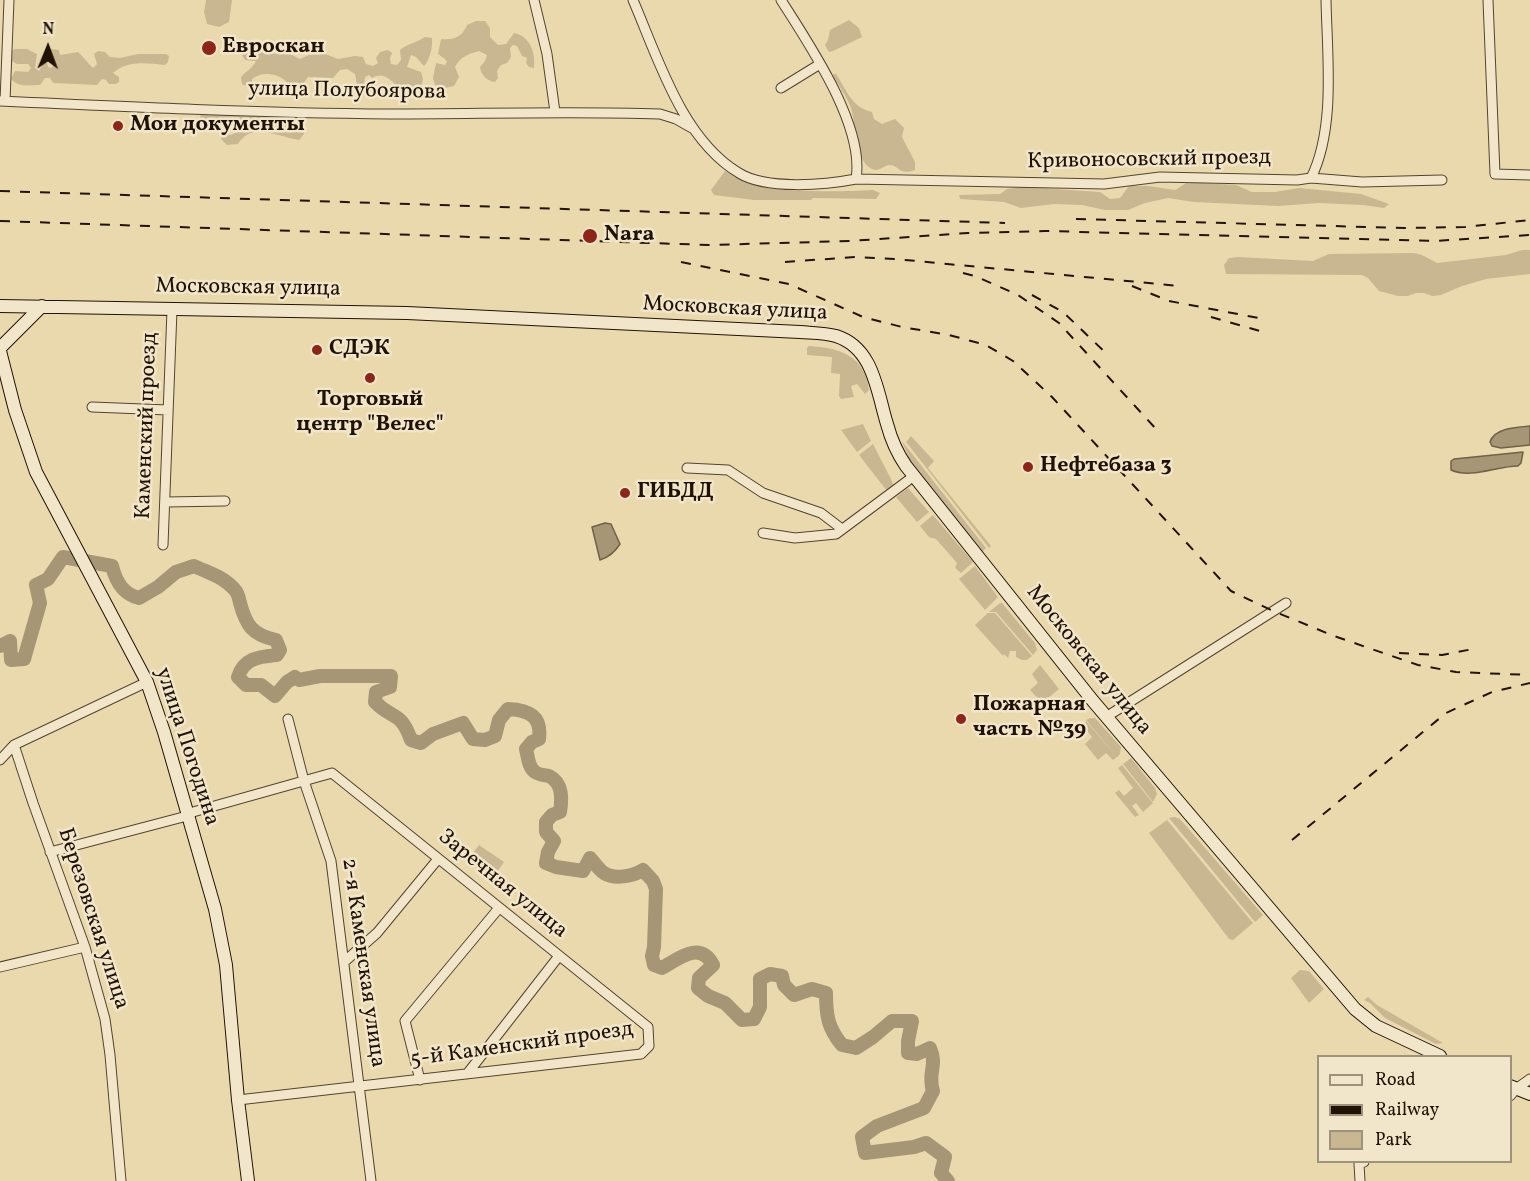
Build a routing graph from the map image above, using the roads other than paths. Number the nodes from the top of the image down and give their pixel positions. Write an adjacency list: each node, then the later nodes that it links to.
1 (9, 0): 9 (street)
2 (534, 0): 10 (street)
3 (633, 0): 11 (street)
4 (781, 0): 7 (street)
5 (1326, 0): 13 (street)
6 (1488, 0): 12 (street)
7 (820, 64): 8 (street); 14 (street)
8 (781, 88)
9 (3, 101): 10 (street, улица Полубоярова)
10 (555, 112): 11 (street, улица Полубоярова)
11 (692, 128): 14 (street, Кривоносовский проезд)
12 (1530, 175)
13 (1311, 178): 14 (street, Кривоносовский проезд); 15 (street, Кривоносовский проезд)
14 (856, 179)
15 (1442, 180)
16 (0, 306): 17 (main road, Московская улица)
17 (42, 306): 18 (main road, Московская улица); 19 (main road)
18 (172, 310): 21 (street, Каменский проезд); 23 (main road, Московская улица)
19 (0, 350): 30 (main road, улица Погодина)
20 (92, 407): 21 (street)
21 (168, 410): 25 (street, Каменский проезд)
22 (687, 468): 26 (street)
23 (914, 477): 26 (street); 31 (main road, Московская улица)
24 (225, 501): 25 (street)
25 (166, 502): 28 (street, Каменский проезд)
26 (842, 529): 27 (street)
27 (763, 533)
28 (163, 544)
29 (1286, 603): 31 (street)
30 (147, 682): 33 (street); 36 (main road, улица Погодина)
31 (1106, 717): 45 (main road, Московская улица)
32 (288, 719): 35 (street, 2-я Каменская улица)
33 (14, 745): 34 (street); 37 (street, Березовская улица)
34 (0, 760)
35 (304, 781): 36 (street); 38 (street, Заречная улица); 42 (street, 2-я Каменская улица)
36 (187, 816): 37 (street); 52 (main road, улица Погодина)
37 (50, 852): 40 (street, Березовская улица)
38 (438, 859): 39 (street, Заречная улица); 42 (street)
39 (499, 908): 41 (street, Заречная улица); 48 (street)
40 (85, 947): 43 (street); 54 (street, Березовская улица)
41 (559, 956): 44 (street, Заречная улица); 46 (street)
42 (344, 962): 49 (street, 2-я Каменская улица)
43 (0, 967)
44 (648, 1027): 46 (street, 5-й Каменский проезд)
45 (1438, 1055)
46 (467, 1074): 48 (street, 5-й Каменский проезд)
47 (1530, 1079): 50 (street)
48 (420, 1080): 49 (street, 5-й Каменский проезд)
49 (359, 1087): 52 (street, 5-й Каменский проезд); 56 (street, 2-я Каменская улица)
50 (1512, 1091): 51 (main road)
51 (1530, 1094)
52 (238, 1100): 55 (main road, улица Погодина)
53 (1361, 1163): 57 (street)
54 (121, 1181)
55 (248, 1181)
56 (371, 1181)
57 (1360, 1181)

